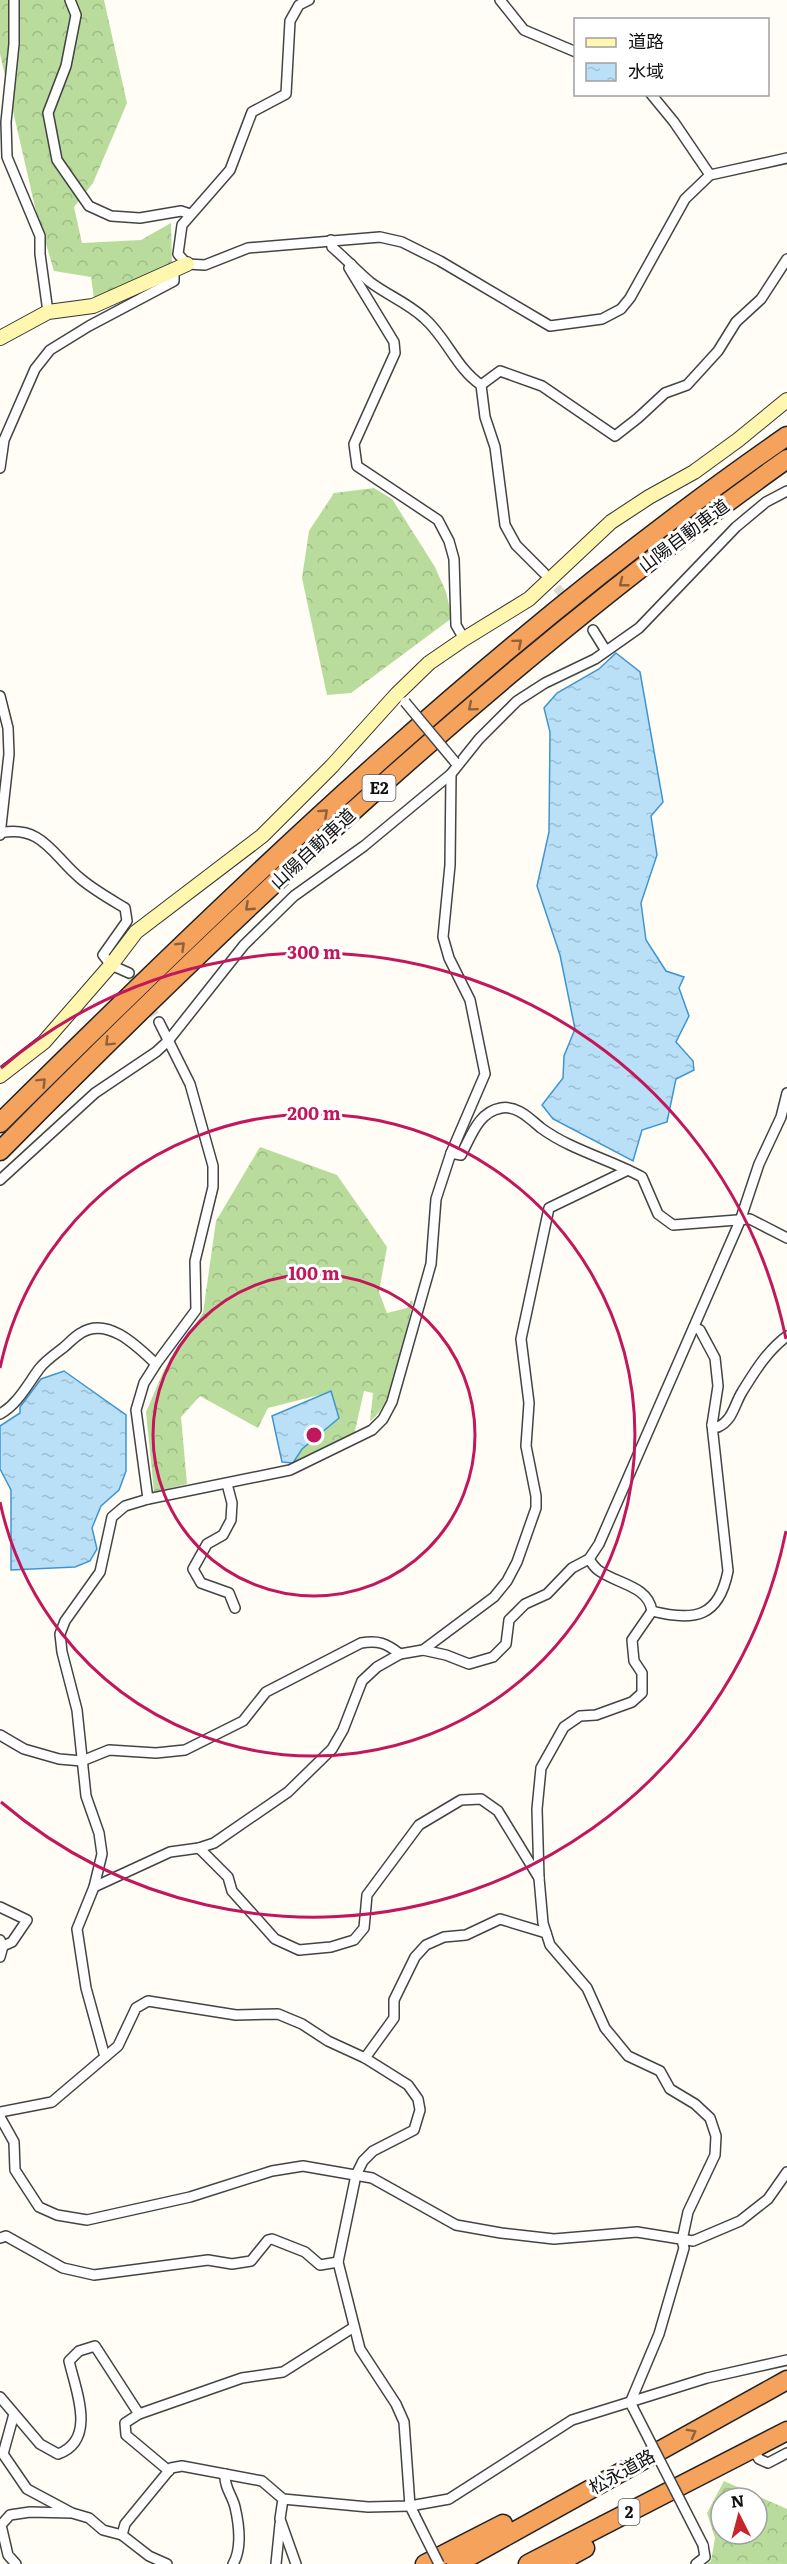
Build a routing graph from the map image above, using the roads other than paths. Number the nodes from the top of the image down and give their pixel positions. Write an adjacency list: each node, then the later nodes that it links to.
1 (14, 0): 15 (street)
2 (70, 0): 9 (street)
3 (309, 0): 9 (street)
4 (500, 0): 5 (street)
5 (574, 51)
6 (653, 96): 8 (street)
7 (787, 158): 8 (street)
8 (710, 175): 10 (street)
9 (190, 214): 12 (street)
10 (332, 240): 12 (street); 13 (street)
11 (787, 259): 17 (street)
12 (187, 264): 14 (street)
13 (351, 264): 17 (street); 25 (street)
14 (174, 269): 15 (street); 21 (street)
15 (48, 312): 16 (street)
16 (0, 338)
17 (481, 385): 23 (street)
18 (787, 400): 25 (street)
19 (787, 436): 38 (highway, 山陽自動車道 / E2, one-way to 19)
20 (787, 459): 39 (highway, 山陽自動車道 / E2, one-way to 39)
21 (0, 468)
22 (787, 491): 26 (street)
23 (544, 573)
24 (593, 630): 26 (street)
25 (464, 639): 28 (street)
26 (606, 651): 29 (street)
27 (0, 696): 31 (street)
28 (401, 698): 29 (street, bridge); 32 (street)
29 (457, 763): 30 (street)
30 (451, 774): 35 (street); 40 (street)
31 (0, 834): 32 (street)
32 (111, 965): 33 (street); 36 (street)
33 (129, 973)
34 (159, 1022): 35 (street)
35 (168, 1041): 42 (street); 47 (street)
36 (0, 1076)
37 (787, 1093): 43 (street)
38 (0, 1123)
39 (0, 1150)
40 (451, 1153): 41 (street); 50 (street)
41 (628, 1170): 43 (street); 55 (street)
42 (0, 1180)
43 (740, 1221): 44 (street); 45 (street)
44 (787, 1238)
45 (694, 1327): 49 (street); 52 (street)
46 (787, 1336): 49 (street)
47 (156, 1364): 48 (street); 51 (street)
48 (0, 1414)
49 (712, 1425): 54 (street)
50 (227, 1484): 51 (street); 53 (street)
51 (148, 1499): 58 (street)
52 (589, 1559): 54 (street); 55 (street)
53 (235, 1608)
54 (652, 1611): 60 (street)
55 (423, 1650): 56 (street)
56 (400, 1654): 58 (street); 59 (street)
57 (0, 1735): 58 (street)
58 (82, 1761): 61 (street)
59 (199, 1848): 60 (street); 61 (street)
60 (539, 1878): 63 (street)
61 (94, 1887): 66 (street)
62 (0, 1907): 64 (street)
63 (546, 1933): 67 (street); 72 (street)
64 (2, 1943): 65 (street)
65 (0, 1957)
66 (105, 2057): 67 (street); 68 (street)
67 (365, 2058): 70 (street)
68 (0, 2114): 70 (street)
69 (787, 2172): 72 (street)
70 (356, 2175): 72 (street); 73 (street)
71 (0, 2238): 73 (street)
72 (682, 2240): 78 (street)
73 (338, 2262): 74 (street)
74 (354, 2327): 80 (street); 89 (street)
75 (787, 2361): 78 (street)
76 (787, 2380): 86 (highway, 松永道路 / 2, one-way to 76)
77 (0, 2397): 79 (street)
78 (631, 2406): 89 (street); 103 (street, bridge)
79 (14, 2414): 80 (street); 90 (street)
80 (139, 2414): 85 (street)
81 (787, 2431): 82 (highway, 2)
82 (753, 2449): 83 (street); 84 (highway, 2)
83 (787, 2453)
84 (731, 2460): 101 (highway, 2); 102 (highway)
85 (169, 2472): 87 (street); 92 (street)
86 (623, 2472): 98 (highway); 100 (highway, 松永道路 / 2)
87 (225, 2474): 88 (street); 95 (street)
88 (283, 2499): 89 (street); 91 (street)
89 (410, 2506): 99 (street, bridge)
90 (72, 2513): 92 (street); 93 (street)
91 (280, 2518): 96 (street); 97 (street)
92 (122, 2535): 94 (street)
93 (16, 2564)
94 (167, 2564)
95 (233, 2564)
96 (276, 2564)
97 (296, 2564)
98 (424, 2564)
99 (439, 2564)
100 (456, 2564)
101 (528, 2564)
102 (556, 2564)
103 (696, 2564)

